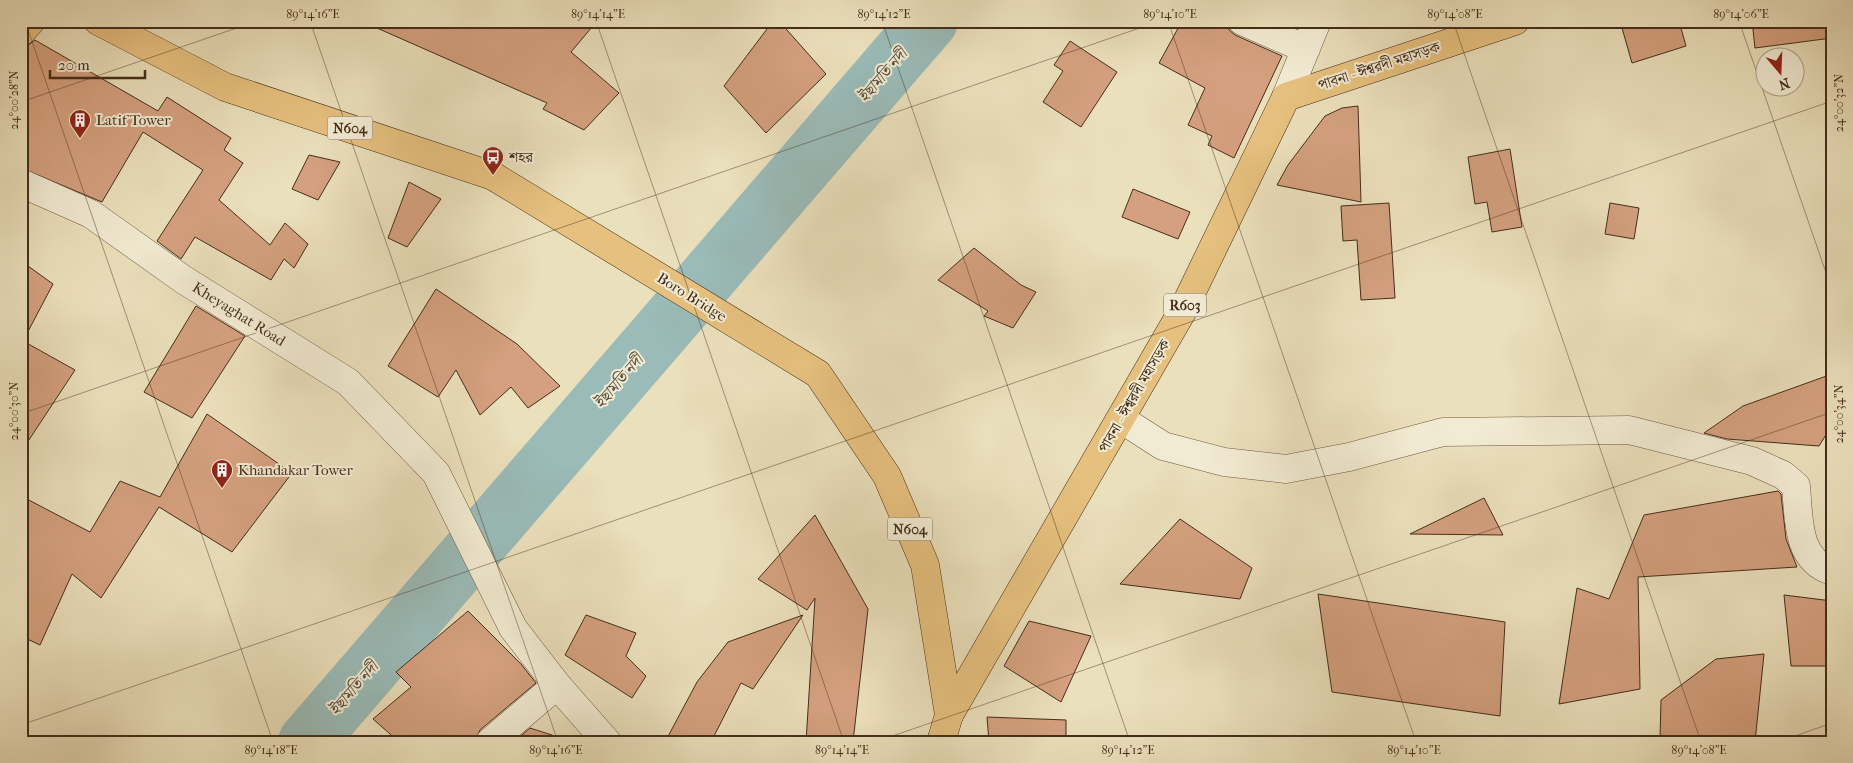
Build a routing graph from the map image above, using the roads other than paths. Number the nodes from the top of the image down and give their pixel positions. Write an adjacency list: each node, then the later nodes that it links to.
1 (31, 21): 6 (main road)
2 (98, 21): 13 (main road, Boro Bridge / N604)
3 (1242, 21): 7 (street)
4 (1317, 21): 7 (street)
5 (1515, 21): 8 (main road, পাবনা - ঈশ্বরদী মহাসড়ক)
6 (21, 32)
7 (1306, 49): 8 (street)
8 (1286, 97): 10 (main road, পাবনা - ঈশ্বরদী মহাসড়ক / R603)
9 (21, 183): 12 (street, Kheyaghat Road)
10 (1121, 419): 11 (street); 13 (main road, পাবনা - ঈশ্বরদী মহাসড়ক / R603)
11 (1832, 571)
12 (557, 685): 14 (street); 15 (street, Kheyaghat Road)
13 (949, 715): 16 (main road, N604)
14 (490, 742)
15 (606, 742)
16 (941, 742)

